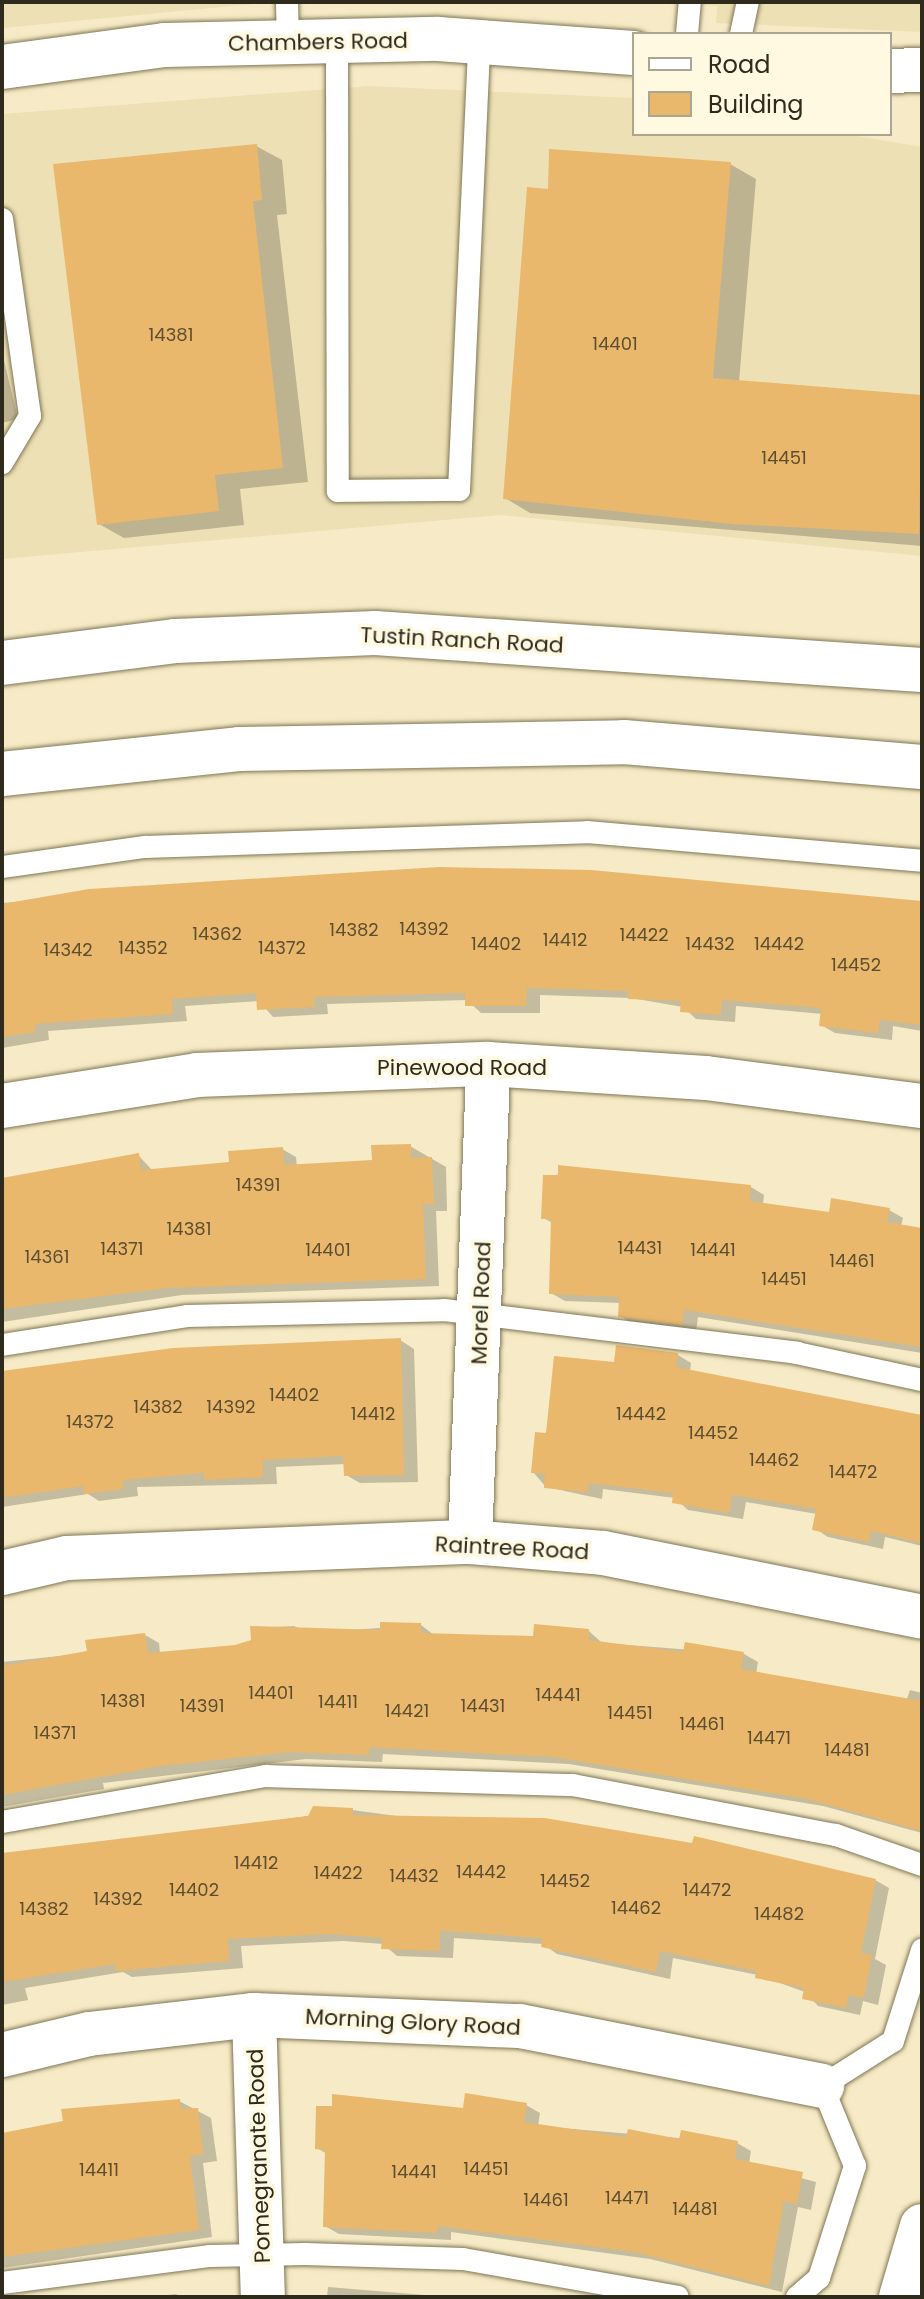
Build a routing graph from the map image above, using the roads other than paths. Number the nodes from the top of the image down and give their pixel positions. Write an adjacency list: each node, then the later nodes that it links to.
1 (690, 2): 4 (lane)
2 (748, 2): 5 (lane)
3 (287, 22): 6 (street, Chambers Road); 9 (street, Chambers Road)
4 (687, 32)
5 (741, 32)
6 (337, 41): 7 (street, Chambers Road); 7 (lane)
7 (479, 42): 8 (street, Chambers Road)
8 (632, 53)
9 (2, 67)
10 (922, 70): 11 (street)
11 (892, 71)
12 (2, 219): 13 (lane)
13 (2, 463)
14 (2, 663): 15 (street, Tustin Ranch Road)
15 (922, 670)
16 (922, 767): 17 (street)
17 (2, 774)
18 (922, 861): 19 (lane)
19 (2, 867)
20 (488, 1064): 21 (street, Pinewood Road); 22 (street, Pinewood Road); 23 (street, Morel Road)
21 (2, 1106)
22 (922, 1106)
23 (482, 1314): 24 (lane); 25 (lane); 26 (street, Morel Road)
24 (2, 1345)
25 (922, 1380)
26 (470, 1542): 27 (street, Raintree Road); 28 (street, Raintree Road)
27 (2, 1573)
28 (922, 1617)
29 (2, 1822): 30 (lane)
30 (922, 1865)
31 (922, 1950): 34 (lane)
32 (254, 2015): 33 (street, Morning Glory Road); 34 (street, Morning Glory Road); 36 (street, Pomegranate Road)
33 (2, 2055)
34 (822, 2086): 39 (lane)
35 (922, 2226): 40 (street)
36 (263, 2276): 37 (lane); 38 (lane)
37 (2, 2283)
38 (678, 2297)
39 (797, 2297)
40 (901, 2297)

